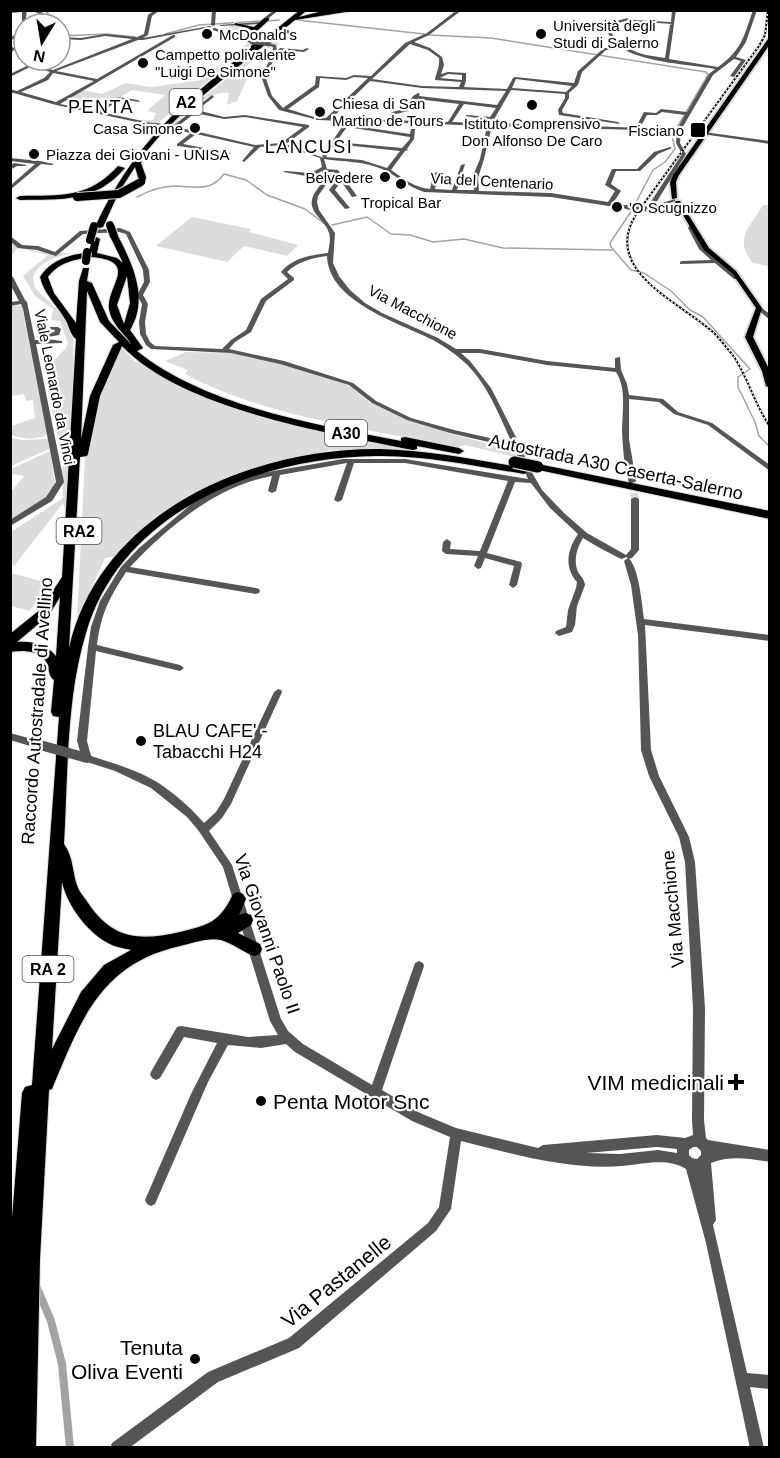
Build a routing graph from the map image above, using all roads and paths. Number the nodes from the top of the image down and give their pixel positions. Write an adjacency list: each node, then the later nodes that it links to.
1 (25, 10): 11 (street)
2 (158, 10): 23 (street)
3 (214, 10): 16 (street)
4 (277, 10): 13 (street)
5 (304, 10): 6 (highway); 12 (highway, A2); 19 (highway, A2)
6 (327, 10)
7 (460, 10): 25 (street)
8 (674, 10): 15 (street)
9 (755, 10): 34 (street)
10 (349, 11): 19 (highway)
11 (10, 12)
12 (294, 16): 17 (highway); 36 (highway, A2)
13 (267, 19): 17 (highway)
14 (237, 24): 17 (highway); 18 (street)
15 (671, 24): 28 (street); 35 (street)
16 (212, 26): 18 (street); 21 (street); 22 (street)
17 (253, 26): 36 (highway)
18 (222, 27): 22 (street)
19 (282, 28): 77 (highway, A2)
20 (72, 36): 23 (street)
21 (170, 36): 23 (street); 45 (street)
22 (232, 36): 33 (street, bridge)
23 (135, 38): 39 (street)
24 (770, 40): 30 (main road)
25 (410, 42): 40 (street); 44 (street)
26 (10, 46): 31 (street)
27 (644, 46): 28 (street)
28 (624, 48): 35 (street); 48 (street)
29 (307, 49): 33 (street)
30 (762, 51): 32 (street); 83 (main road)
31 (10, 52)
32 (770, 53)
33 (273, 58): 62 (street)
34 (733, 58): 37 (street); 38 (street)
35 (666, 59): 37 (street)
36 (231, 66): 94 (highway, A2)
37 (721, 67): 38 (street); 68 (street)
38 (738, 68): 41 (street)
39 (52, 73): 43 (street); 45 (street); 53 (street)
40 (438, 76): 46 (street); 46 (street); 49 (street)
41 (732, 76)
42 (405, 77): 47 (street)
43 (72, 79)
44 (371, 79): 47 (street); 62 (street); 70 (street)
45 (98, 80): 59 (street)
46 (464, 81): 51 (street)
47 (396, 83): 50 (street)
48 (576, 84): 52 (street); 54 (street)
49 (432, 86): 50 (street); 51 (street)
50 (423, 87): 56 (street)
51 (461, 88): 52 (street)
52 (508, 90): 54 (street); 61 (street)
53 (15, 91): 59 (street)
54 (567, 93): 78 (street)
55 (212, 96): 63 (street)
56 (416, 97): 58 (street); 71 (street)
57 (138, 101): 66 (street)
58 (462, 103): 60 (street); 64 (street)
59 (56, 104): 66 (street)
60 (474, 104): 61 (street); 67 (street)
61 (499, 107): 65 (street)
62 (284, 110): 69 (street)
63 (194, 111): 77 (street); 79 (street)
64 (456, 112): 67 (street); 75 (street)
65 (496, 112): 67 (street); 73 (street)
66 (96, 113): 77 (street, bridge)
67 (469, 113): 73 (street); 76 (street)
68 (686, 113): 78 (street); 81 (street)
69 (315, 119): 70 (street); 74 (street); 79 (street)
70 (328, 119): 74 (street)
71 (388, 121): 72 (street); 74 (street)
72 (414, 122): 75 (street); 85 (street)
73 (491, 122): 76 (street); 80 (street); 111 (street)
74 (347, 123): 84 (street); 86 (street)
75 (449, 123): 76 (street)
76 (463, 123)
77 (171, 125): 82 (street); 104 (highway, A2); 114 (highway, bridge)
78 (639, 125): 80 (street)
79 (306, 126): 88 (street)
80 (664, 130): 81 (street)
81 (677, 130): 116 (street)
82 (196, 132): 89 (street); 93 (street)
83 (704, 133): 87 (street); 116 (main road)
84 (403, 134): 85 (street); 90 (street)
85 (413, 136): 92 (street)
86 (335, 143): 90 (street); 95 (street)
87 (770, 143)
88 (282, 144): 89 (street); 95 (street, Via del Centenario)
89 (258, 145): 97 (street)
90 (393, 148): 92 (street)
91 (670, 148): 115 (street)
92 (406, 150): 103 (street)
93 (229, 153)
94 (132, 156): 114 (highway); 118 (highway, A2)
95 (323, 158): 102 (street); 103 (street, Via del Centenario)
96 (10, 159): 98 (street)
97 (244, 161)
98 (38, 164): 99 (street); 101 (street); 108 (street)
99 (52, 164)
100 (463, 165): 110 (street)
101 (10, 169)
102 (326, 169): 105 (street); 107 (street); 122 (street, Via Macchione)
103 (388, 170): 109 (street, Via del Centenario)
104 (126, 172): 118 (highway, A30); 120 (highway, bridge)
105 (285, 172)
106 (438, 173): 109 (street)
107 (341, 178): 112 (street); 117 (street)
108 (10, 189)
109 (432, 190): 110 (street, Via del Centenario)
110 (454, 192): 111 (street, Via del Centenario)
111 (477, 192): 115 (street, Via del Centenario)
112 (354, 196)
113 (10, 197): 114 (highway)
114 (20, 198)
115 (610, 204): 116 (street, Via del Centenario, bridge)
116 (667, 204): 119 (main road)
117 (347, 208)
118 (97, 226): 123 (highway, A30)
119 (692, 226): 124 (street); 130 (main road)
120 (117, 233): 121 (street); 134 (highway); 139 (street)
121 (10, 238)
122 (329, 254): 139 (street); 140 (street, Via Macchione)
123 (89, 259): 138 (highway, A30); 142 (highway, A30); 147 (highway, Raccordo Autostradale di Avellino / RA2)
124 (715, 261): 125 (street); 127 (street)
125 (682, 263)
126 (10, 277): 128 (street, Viale Leonardo da Vinci)
127 (736, 278)
128 (24, 302): 129 (street); 135 (street, Viale Leonardo da Vinci)
129 (10, 304)
130 (759, 308): 131 (street); 145 (main road)
131 (770, 318)
132 (44, 320): 135 (street)
133 (52, 328): 135 (street)
134 (127, 328)
135 (39, 341): 136 (street); 162 (street, Viale Leonardo da Vinci)
136 (60, 342)
137 (118, 345): 180 (highway, RA2)
138 (138, 348): 142 (highway, A30); 147 (highway)
139 (223, 351): 148 (street)
140 (455, 351): 143 (street); 148 (street, Via Macchione)
141 (618, 358): 143 (street)
142 (163, 369): 144 (highway, A30)
143 (618, 370): 146 (street)
144 (176, 377): 151 (highway, A30); 152 (highway, Autostrada A30 Caserta-Salerno / A30, bridge)
145 (770, 386)
146 (625, 397): 150 (street); 156 (street)
147 (77, 408): 169 (highway, Raccordo Autostradale di Avellino / RA2)
148 (518, 447): 155 (street, Via Macchione)
149 (351, 461): 153 (street); 154 (street); 159 (street)
150 (770, 469)
151 (524, 471): 152 (highway, A30); 180 (highway)
152 (541, 471): 160 (highway, Autostrada A30 Caserta-Salerno / A30); 161 (highway, Autostrada A30 Caserta-Salerno / A30)
153 (277, 472): 157 (street); 168 (street)
154 (512, 480): 155 (street); 165 (street)
155 (532, 481): 163 (street, Via Macchione)
156 (632, 481)
157 (272, 491)
158 (635, 499): 166 (street)
159 (338, 500)
160 (770, 515)
161 (770, 522)
162 (10, 524)
163 (581, 535): 166 (street, Via Macchione); 173 (street)
164 (447, 542): 165 (street)
165 (483, 554): 167 (street); 170 (street)
166 (626, 558): 172 (street, Via Macchione)
167 (478, 566)
168 (123, 569): 171 (street); 176 (street)
169 (68, 576): 175 (highway); 180 (highway, Raccordo Autostradale di Avellino / RA2)
170 (513, 585)
171 (256, 591)
172 (640, 621): 174 (street); 197 (street, Via Macchione)
173 (559, 633)
174 (770, 638)
175 (10, 641)
176 (92, 647): 178 (street); 182 (street)
177 (10, 648): 180 (highway)
178 (180, 668)
179 (278, 692): 183 (street)
180 (63, 720): 184 (highway, RA2); 207 (highway, Raccordo Autostradale di Avellino / RA2)
181 (10, 736): 182 (street, Via Giovanni Paolo II, bridge)
182 (87, 758): 183 (street, Via Giovanni Paolo II)
183 (203, 830): 185 (street, Via Giovanni Paolo II)
184 (57, 845): 188 (highway); 194 (highway, RA 2)
185 (238, 899): 186 (street, Via Giovanni Paolo II); 187 (highway)
186 (244, 920): 187 (highway); 189 (street, Via Giovanni Paolo II)
187 (219, 929): 188 (highway); 189 (highway)
188 (157, 944): 194 (highway)
189 (254, 949): 191 (street, Via Giovanni Paolo II)
190 (418, 966): 195 (street)
191 (288, 1038): 192 (street); 195 (street, Via Giovanni Paolo II)
192 (226, 1039): 193 (street); 203 (street)
193 (156, 1074)
194 (40, 1093): 208 (highway, RA 2)
195 (375, 1093): 196 (street, Via Giovanni Paolo II)
196 (456, 1134): 199 (street, Via Giovanni Paolo II); 209 (street, Via Pastanelle)
197 (693, 1143): 198 (street, Via Giovanni Paolo II); 199 (street, Via Giovanni Paolo II); 201 (street); 202 (street)
198 (744, 1151): 200 (street); 201 (street)
199 (529, 1152): 202 (street, Via Giovanni Paolo II)
200 (770, 1156)
201 (706, 1160): 202 (street); 204 (street)
202 (689, 1163): 204 (street)
203 (151, 1200)
204 (712, 1244): 205 (street)
205 (742, 1378): 206 (street); 210 (street)
206 (770, 1382)
207 (12, 1448)
208 (25, 1448)
209 (117, 1448)
210 (756, 1448)

